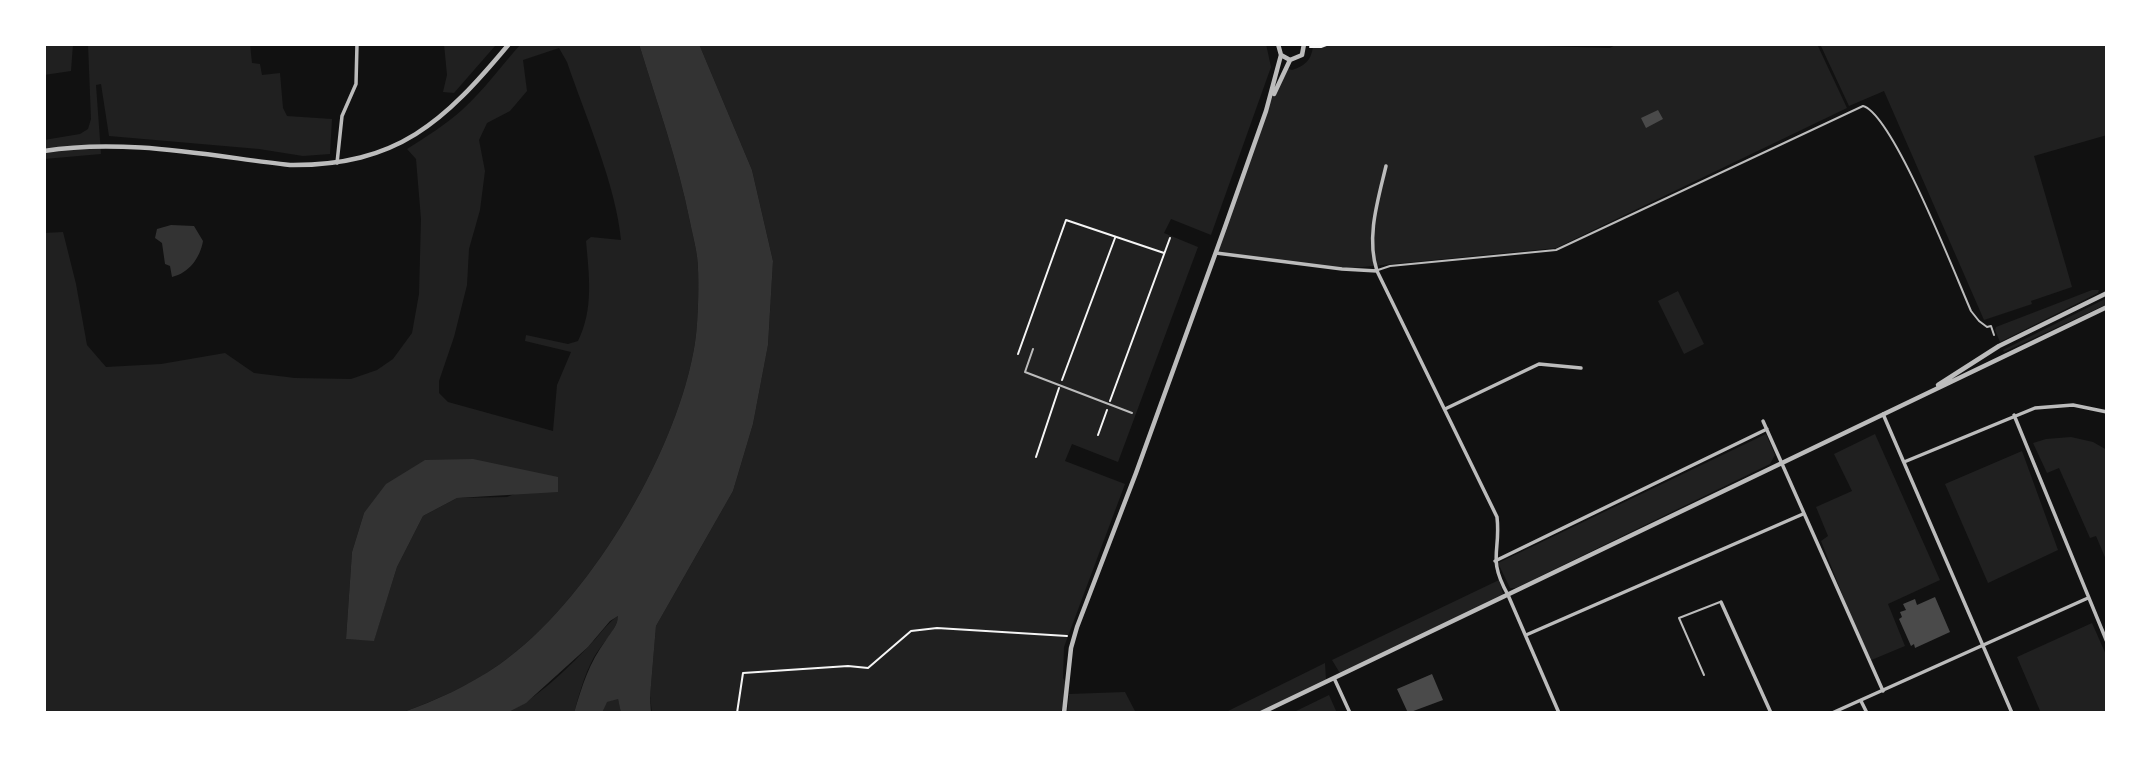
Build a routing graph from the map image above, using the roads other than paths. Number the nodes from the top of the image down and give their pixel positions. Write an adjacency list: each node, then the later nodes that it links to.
1 (357, 44): 11 (street)
2 (1278, 44): 7 (street)
3 (1532, 44): 4 (lane)
4 (1611, 44)
5 (506, 45): 11 (street)
6 (1304, 45): 8 (street)
7 (1281, 55): 8 (street); 9 (street)
8 (1290, 60): 9 (street)
9 (1266, 111): 13 (street)
10 (44, 151): 11 (street)
11 (337, 163)
12 (1386, 166): 14 (street)
13 (1216, 253): 14 (street); 42 (street)
14 (1377, 271): 17 (lane); 21 (street)
15 (2107, 293): 20 (street)
16 (2107, 307): 20 (street)
17 (1994, 335)
18 (1033, 349): 23 (lane)
19 (1581, 368): 21 (street)
20 (1932, 390): 24 (street)
21 (1445, 409): 31 (street)
22 (2107, 412): 25 (street)
23 (1132, 413)
24 (1883, 414): 28 (street); 29 (street)
25 (2014, 415): 28 (street); 33 (street)
26 (1763, 421): 27 (street)
27 (1767, 429): 29 (street); 31 (street)
28 (1904, 462): 37 (street)
29 (1782, 463): 30 (street); 32 (street)
30 (1803, 514): 35 (street); 40 (street)
31 (1494, 561): 32 (street)
32 (1508, 595): 35 (street); 39 (street)
33 (2088, 598): 36 (street); 37 (street)
34 (1721, 602): 38 (lane); 46 (street)
35 (1525, 635): 45 (street)
36 (2107, 642)
37 (1983, 645): 40 (street); 49 (street)
38 (1704, 675)
39 (1334, 678): 43 (street); 44 (street)
40 (1883, 691): 41 (street)
41 (1861, 701): 47 (street); 48 (street)
42 (1064, 713)
43 (1261, 713)
44 (1350, 713)
45 (1559, 713)
46 (1771, 713)
47 (1832, 713)
48 (1867, 713)
49 (2012, 713)

